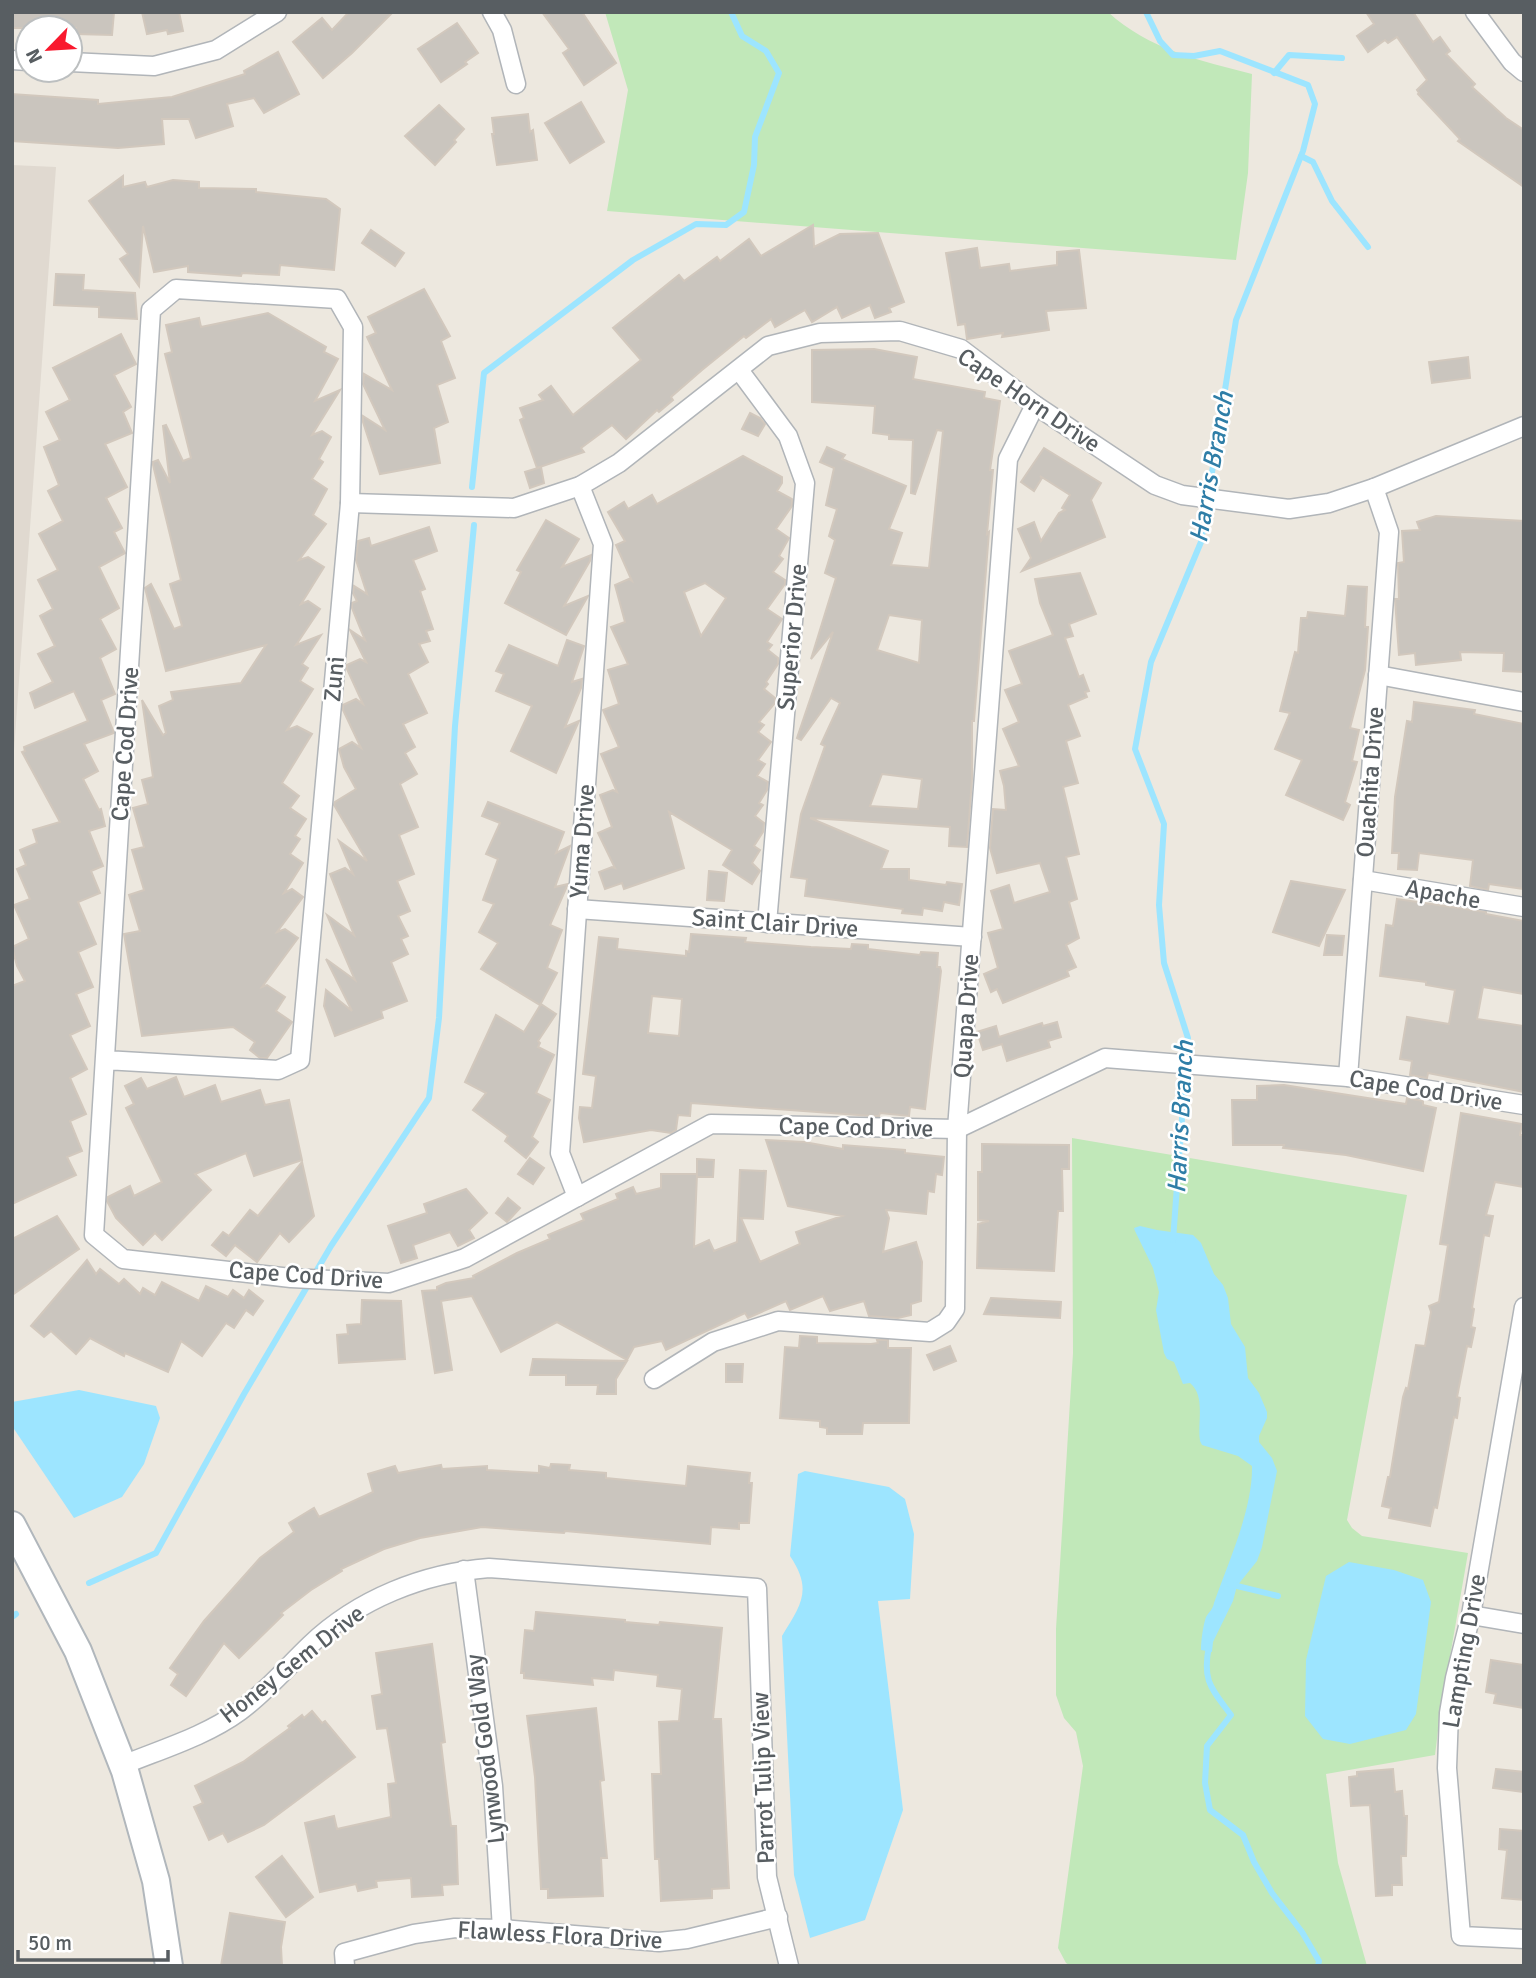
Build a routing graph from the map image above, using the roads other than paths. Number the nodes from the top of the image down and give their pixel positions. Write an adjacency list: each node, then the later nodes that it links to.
1 (277, 12): 4 (street)
2 (492, 12): 6 (street)
3 (1475, 12): 5 (street)
4 (84, 63)
5 (1524, 72)
6 (516, 84)
7 (151, 310): 13 (street, Zuni); 21 (street, Cape Cod Drive)
8 (739, 370): 9 (street, Cape Horn Drive); 11 (street, Cape Horn Drive); 19 (street, Superior Drive)
9 (1035, 405): 12 (street, Cape Horn Drive); 20 (street, Quapa Drive)
10 (1524, 426): 12 (street, Cape Horn Drive)
11 (580, 486): 13 (street, Cape Horn Drive); 18 (street, Yuma Drive)
12 (1374, 488): 14 (street, Ouachita Drive)
13 (350, 503): 21 (street, Zuni)
14 (1378, 675): 15 (street); 16 (street, Ouachita Drive)
15 (1524, 702)
16 (1363, 880): 17 (street, Apache); 22 (street, Ouachita Drive)
17 (1524, 907)
18 (577, 909): 19 (street, Saint Clair Drive); 25 (street, Yuma Drive)
19 (766, 923): 20 (street, Saint Clair Drive)
20 (972, 937): 24 (street, Quapa Drive)
21 (105, 1060): 25 (street, Cape Cod Drive)
22 (1348, 1077): 23 (street, Cape Cod Drive); 24 (street, Cape Cod Drive)
23 (1524, 1105)
24 (957, 1129): 25 (street, Cape Cod Drive); 28 (street, Quapa Drive)
25 (577, 1197)
26 (1524, 1307): 27 (street, Lampting Drive)
27 (1520, 1350): 32 (street, Lampting Drive)
28 (654, 1379)
29 (12, 1525): 34 (street)
30 (464, 1570): 31 (street, Honey Gem Drive); 34 (street, Honey Gem Drive); 36 (street, Lynwood Gold Way)
31 (757, 1588): 35 (street, Parrot Tulip View)
32 (1471, 1615): 33 (street); 37 (street, Lampting Drive)
33 (1524, 1624)
34 (123, 1765): 39 (street)
35 (778, 1917): 36 (street, Flawless Flora Drive); 40 (street, Parrot Tulip View)
36 (502, 1929): 38 (street, Flawless Flora Drive)
37 (1524, 1939)
38 (344, 1960)
39 (169, 1966)
40 (789, 1966)

